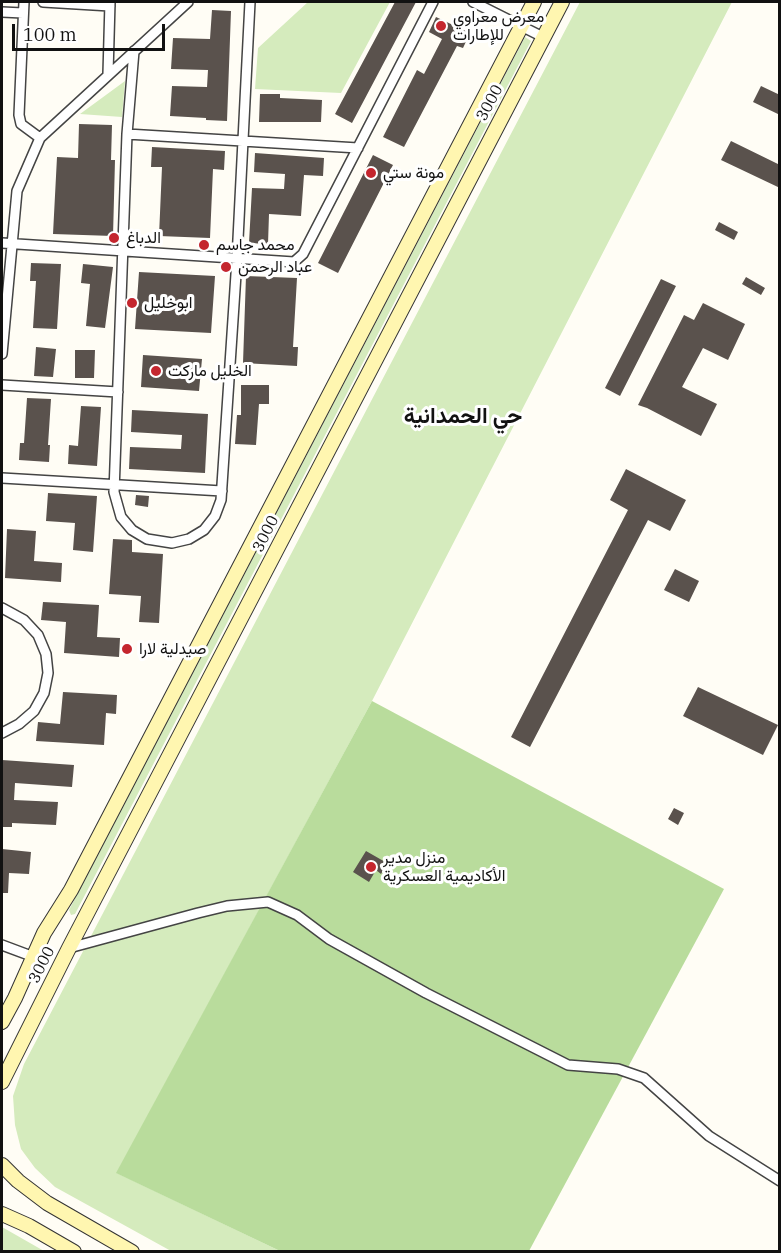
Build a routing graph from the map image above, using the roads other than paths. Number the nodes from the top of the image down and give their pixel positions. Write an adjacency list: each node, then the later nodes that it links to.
1 (24, 2): 11 (street)
2 (43, 2): 9 (street)
3 (188, 2): 14 (street)
4 (250, 2): 18 (street)
5 (433, 2): 19 (street)
6 (473, 2): 12 (street)
7 (534, 2): 12 (street, 3000)
8 (561, 2): 13 (street, 3000)
9 (110, 4): 15 (street)
10 (2, 12): 11 (street)
11 (23, 13): 17 (street)
12 (521, 26): 13 (street); 34 (street, 3000)
13 (543, 37): 33 (street, 3000)
14 (134, 51): 15 (street); 16 (street)
15 (108, 74): 17 (street)
16 (127, 134): 18 (street); 22 (street)
17 (40, 138): 21 (street)
18 (243, 141): 19 (street); 23 (street)
19 (358, 148): 23 (street)
20 (2, 243): 21 (street)
21 (12, 244): 22 (street); 24 (street)
22 (123, 251): 23 (street); 26 (street)
23 (237, 259): 29 (street)
24 (2, 354)
25 (2, 385): 26 (street)
26 (118, 393): 28 (street)
27 (2, 478): 28 (street)
28 (114, 484): 29 (street); 29 (street)
29 (222, 492)
30 (2, 608): 31 (street)
31 (2, 733)
32 (2, 945): 34 (street)
33 (69, 948): 36 (street, 3000); 38 (street)
34 (34, 957): 35 (street, 3000)
35 (2, 1022)
36 (2, 1082)
37 (2, 1165): 41 (street)
38 (780, 1181)
39 (2, 1214): 40 (street)
40 (74, 1251)
41 (132, 1251)

